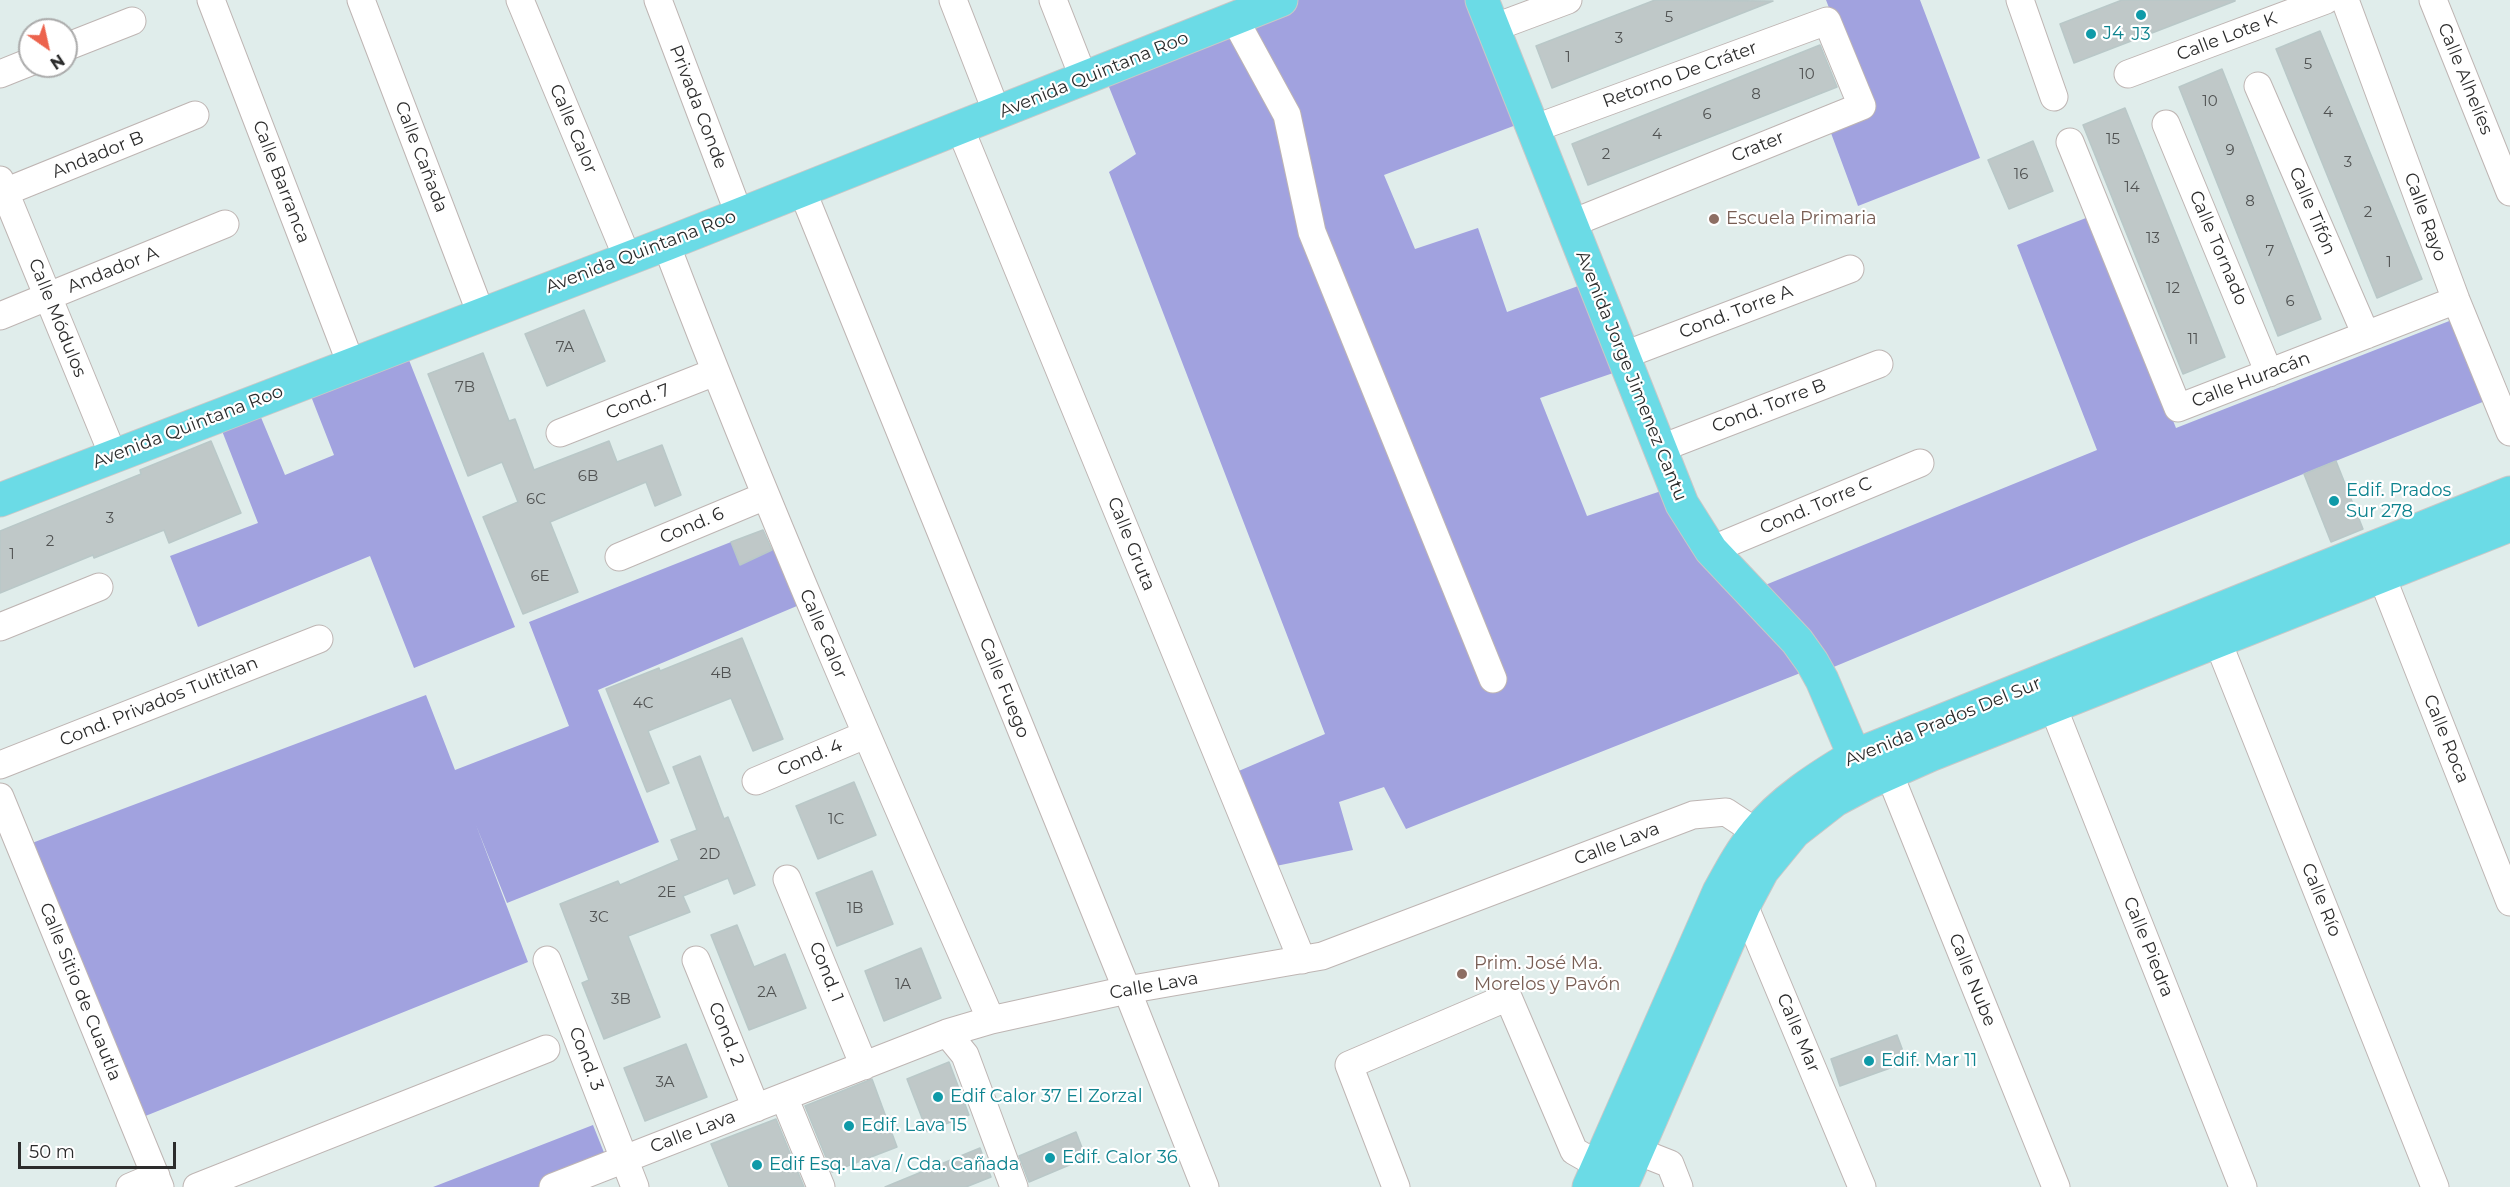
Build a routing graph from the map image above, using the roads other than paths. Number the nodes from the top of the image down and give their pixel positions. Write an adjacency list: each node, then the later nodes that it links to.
1 (211, 0): 45 (street, Calle Barranca)
2 (361, 0): 41 (street, Calle Cañada)
3 (520, 0): 37 (street, Calle Calor)
4 (658, 0): 33 (street, Privada Conde)
5 (953, 0): 24 (street)
6 (1053, 0): 21 (street)
7 (1281, 0): 14 (main road, Avenida Quintana Roo)
8 (1568, 0): 13 (street)
9 (2020, 0): 23 (street)
10 (2326, 0): 20 (street, Calle Lote K)
11 (2344, 0): 40 (street, Calle Rayo)
12 (2433, 0): 32 (street, Calle Alhelíes)
13 (1488, 14): 28 (main road, Avenida Jorge Jimenez Cantu)
14 (1234, 18): 21 (main road, Avenida Quintana Roo); 65 (street)
15 (132, 21): 17 (street)
16 (1827, 21): 28 (street, Retorno De Cráter); 35 (street, Crater)
17 (78, 43)
18 (18, 67): 19 (street)
19 (0, 74)
20 (2128, 74)
21 (1084, 79): 24 (main road, Avenida Quintana Roo)
22 (2258, 86): 43 (street, Calle Tifón)
23 (2054, 97)
24 (997, 113): 27 (main road, Avenida Quintana Roo)
25 (195, 115): 30 (street, Andador B)
26 (2166, 124): 48 (street, Calle Tornado)
27 (960, 128): 31 (main road, Avenida Quintana Roo); 78 (street, Calle Gruta)
28 (1533, 129): 35 (main road, Avenida Jorge Jimenez Cantu)
29 (2070, 142): 48 (street, Calle Huracán)
30 (2, 189): 39 (street, Calle Módulos)
31 (802, 190): 33 (main road, Avenida Quintana Roo); 79 (street, Calle Fuego)
32 (2510, 192)
33 (739, 214): 36 (main road, Avenida Quintana Roo)
34 (225, 224): 39 (street, Andador A)
35 (1570, 224): 44 (main road, Avenida Jorge Jimenez Cantu)
36 (666, 244): 37 (main road, Avenida Quintana Roo); 47 (street, Calle Calor)
37 (627, 257): 41 (main road, Avenida Quintana Roo)
38 (1850, 269): 44 (street, Cond. Torre A)
39 (48, 296): 42 (street, Andador A); 52 (street, Calle Módulos)
40 (2456, 300): 43 (street, Calle Huracán); 50 (street, Calle Rayo)
41 (482, 314): 45 (main road, Avenida Quintana Roo)
42 (0, 316)
43 (2366, 335): 48 (street, Calle Huracán)
44 (1622, 356): 51 (main road, Avenida Jorge Jimenez Cantu)
45 (351, 364): 52 (main road, Avenida Quintana Roo)
46 (1879, 364): 51 (street, Cond. Torre B)
47 (715, 372): 49 (street, Cond. 7); 55 (street, Calle Calor)
48 (2269, 373)
49 (560, 432)
50 (2510, 432)
51 (1659, 449): 58 (main road, Avenida Jorge Jimenez Cantu)
52 (113, 455): 56 (main road, Avenida Quintana Roo)
53 (1920, 463): 58 (street, Cond. Torre C)
54 (2510, 493): 63 (main road, Avenida Prados Del Sur)
55 (765, 496): 59 (street, Cond. 6); 67 (street, Calle Calor)
56 (0, 500)
57 (2510, 525): 60 (main road, Avenida Prados Del Sur)
58 (1711, 550): 69 (main road, Avenida Jorge Jimenez Cantu)
59 (619, 557)
60 (2382, 577): 63 (main road, Avenida Prados Del Sur); 75 (street, Calle Roca)
61 (99, 587): 62 (street)
62 (0, 627)
63 (2212, 627): 66 (main road, Avenida Prados Del Sur); 69 (main road, Avenida Prados Del Sur); 101 (street, Calle Río)
64 (319, 639): 68 (street, Cond. Privados Tultitlan)
65 (1493, 679)
66 (2053, 707): 69 (main road, Avenida Prados Del Sur); 100 (street, Calle Piedra)
67 (865, 735): 70 (street, Cond. 4); 80 (street, Calle Calor)
68 (0, 765)
69 (1870, 771): 72 (main road, Avenida Prados Del Sur); 74 (main road, Avenida Prados Del Sur); 99 (street, Calle Nube)
70 (756, 781)
71 (0, 797): 88 (street, Calle Sitio de Cuautla)
72 (1756, 832): 74 (main road, Avenida Prados Del Sur); 78 (street, Calle Lava)
73 (787, 879): 83 (street, Cond. 1)
74 (1731, 898): 87 (main road, Avenida Prados Del Sur); 98 (street, Calle Mar)
75 (2510, 902)
76 (548, 960): 86 (street, Cond. 3)
77 (696, 960): 85 (street, Cond. 2)
78 (1302, 960): 79 (street, Calle Lava)
79 (1127, 990): 80 (street, Calle Lava); 95 (street, Calle Fuego)
80 (991, 1020): 81 (street, Calle Lava)
81 (947, 1033): 83 (street, Calle Lava); 94 (street)
82 (546, 1049): 90 (street)
83 (864, 1066): 84 (street, Calle Lava)
84 (784, 1097): 85 (street, Calle Lava); 93 (street)
85 (756, 1108): 86 (street, Calle Lava)
86 (624, 1160): 91 (street, Calle Lava); 92 (street, Cond. 3)
87 (1614, 1174): 96 (street); 97 (street)
88 (158, 1181): 89 (street)
89 (130, 1187)
90 (197, 1187)
91 (553, 1187)
92 (635, 1187)
93 (822, 1187)
94 (1014, 1187)
95 (1205, 1187)
96 (1396, 1187)
97 (1679, 1187)
98 (1862, 1187)
99 (2056, 1187)
100 (2243, 1187)
101 (2435, 1187)

